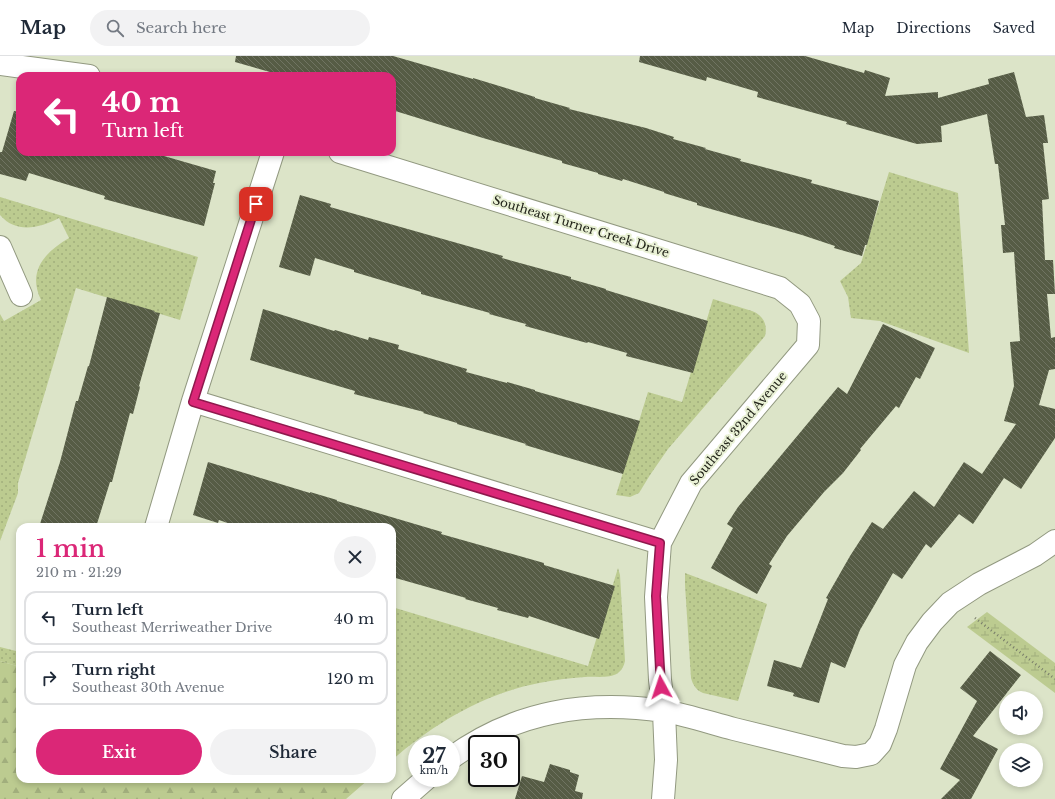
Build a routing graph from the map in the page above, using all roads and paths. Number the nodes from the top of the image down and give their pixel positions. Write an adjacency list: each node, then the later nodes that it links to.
1 (0, 64): 2 (street)
2 (59, 72)
3 (272, 156): 8 (street)
4 (353, 156): 7 (street, Southeast Turner Creek Drive)
5 (0, 247): 6 (street)
6 (21, 295)
7 (809, 321): 11 (street, Southeast 32nd Avenue)
8 (193, 402): 9 (street); 11 (street)
9 (157, 523)
10 (1055, 541): 14 (street)
11 (660, 543): 14 (street, Southeast 32nd Avenue)
12 (975, 618): 13 (path)
13 (1055, 679)
14 (664, 712): 15 (street); 18 (street, Southeast 32nd Avenue)
15 (460, 752)
16 (417, 787): 17 (street)
17 (403, 799)
18 (663, 799)

